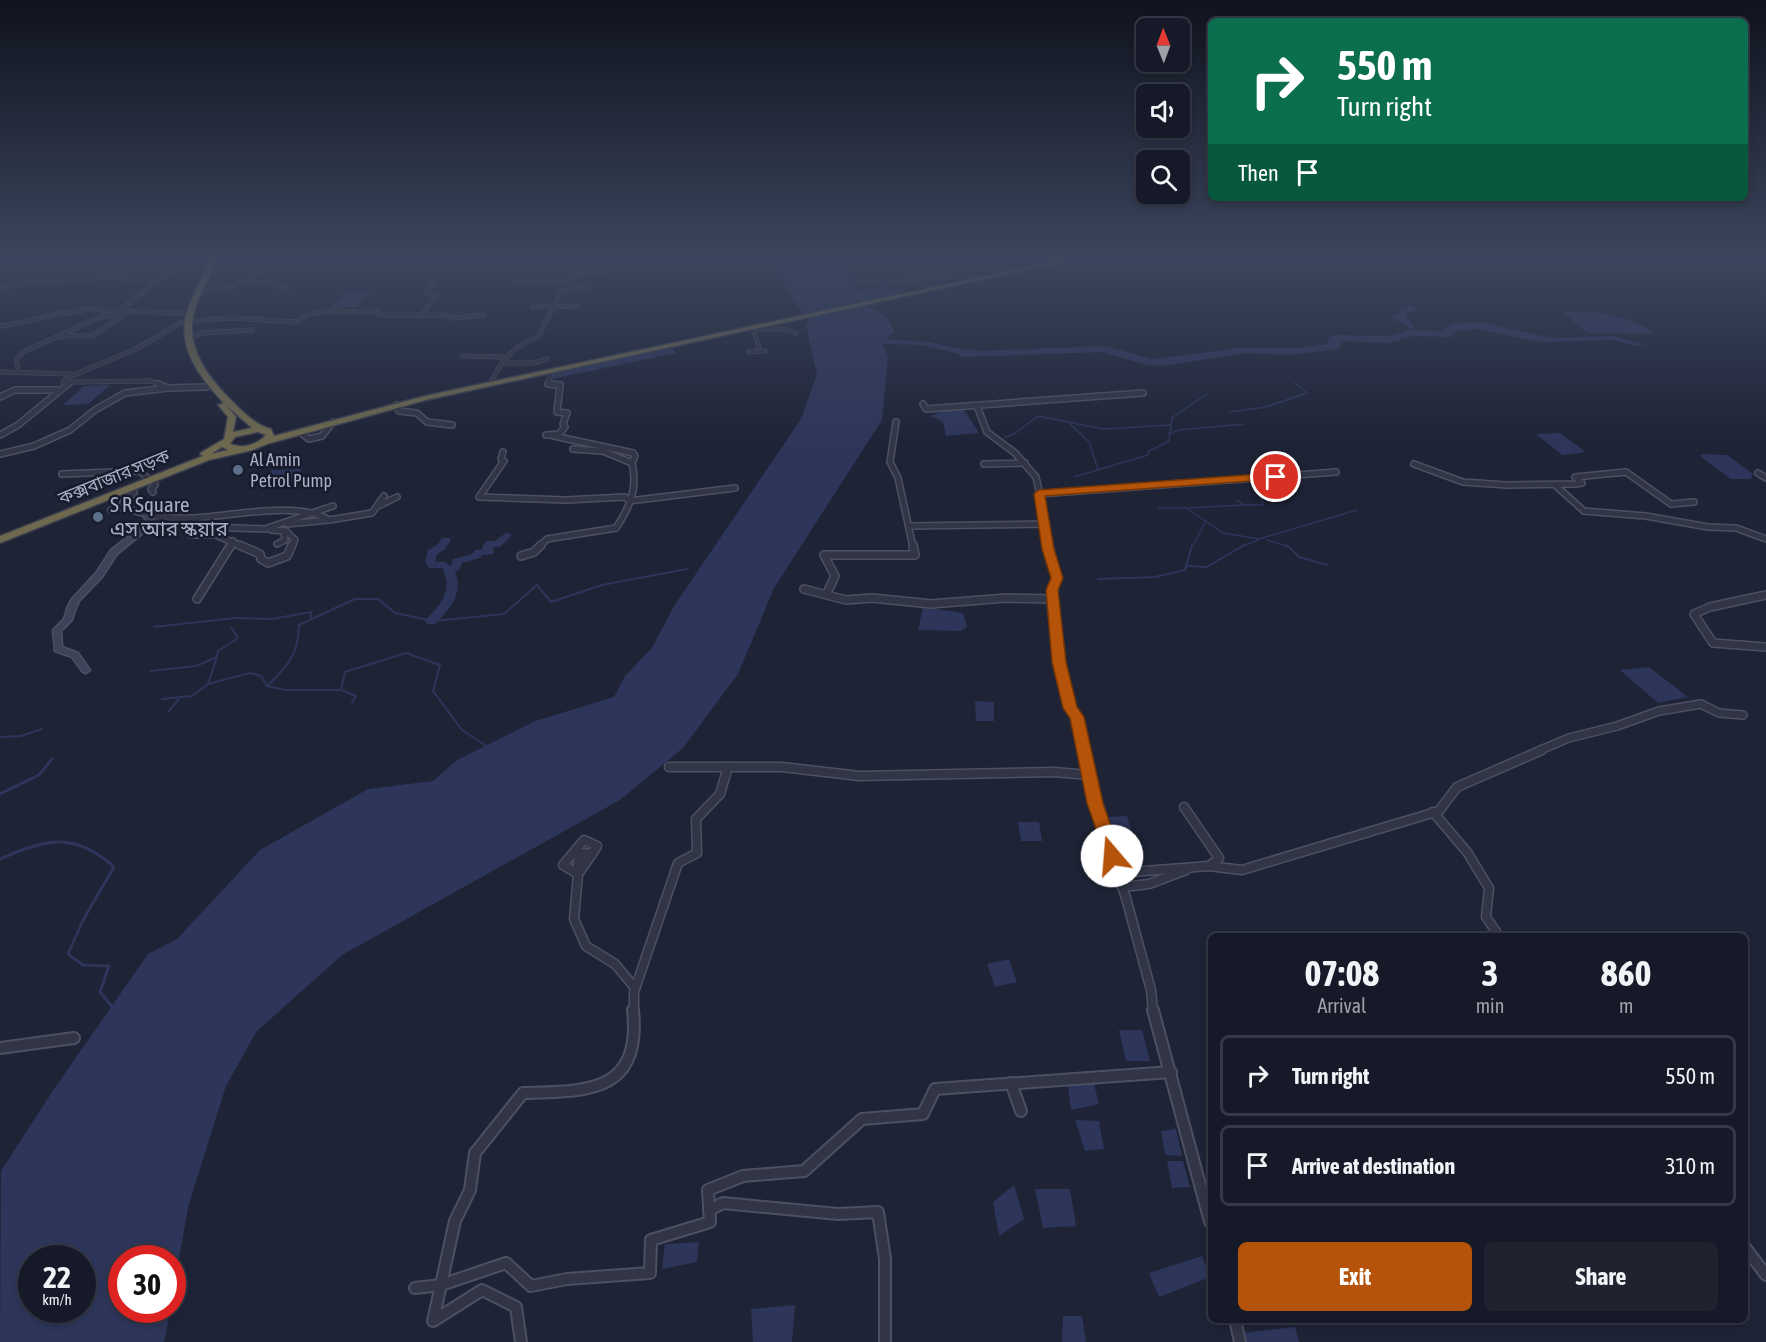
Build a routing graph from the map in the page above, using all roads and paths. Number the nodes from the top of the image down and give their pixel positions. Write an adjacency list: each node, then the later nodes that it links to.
1 (35, 321): 10 (street)
2 (94, 321): 16 (street)
3 (116, 321): 16 (street)
4 (201, 321): 9 (street)
5 (274, 321): 6 (street)
6 (298, 321)
7 (546, 321): 20 (street)
8 (782, 321): 14 (highway)
9 (185, 322): 17 (highway); 26 (street); 30 (highway)
10 (0, 326)
11 (792, 326): 12 (street)
12 (783, 329): 14 (street); 15 (street)
13 (252, 330): 17 (street)
14 (750, 330): 18 (street); 23 (highway)
15 (796, 333)
16 (59, 336): 25 (street)
17 (191, 338): 41 (highway)
18 (749, 352)
19 (462, 356): 20 (street)
20 (508, 357): 22 (street)
21 (547, 359): 22 (street)
22 (503, 363): 28 (street)
23 (551, 371): 28 (highway); 51 (street)
24 (0, 372): 25 (street)
25 (19, 372): 26 (street)
26 (85, 372): 27 (street)
27 (70, 382): 29 (street); 31 (street)
28 (490, 384): 35 (highway)
29 (168, 387): 30 (street); 49 (street)
30 (206, 387): 44 (highway)
31 (58, 390): 33 (street); 43 (street)
32 (1143, 393): 36 (street)
33 (0, 397)
34 (923, 404): 36 (street)
35 (396, 405): 37 (highway); 39 (street)
36 (977, 406): 50 (street)
37 (333, 422): 40 (highway); 42 (street)
38 (896, 422): 77 (street)
39 (452, 425)
40 (318, 426): 41 (highway, কক্সবাজার সড়ক); 42 (highway, কক্সবাজার সড়ক)
41 (262, 429): 44 (highway, কক্সবাজার সড়ক); 45 (highway)
42 (300, 432): 45 (highway, কক্সবাজার সড়ক)
43 (0, 435)
44 (226, 440): 46 (highway); 57 (highway, কক্সবাজার সড়ক)
45 (264, 442): 46 (highway, কক্সবাজার সড়ক)
46 (242, 449): 57 (highway, কক্সবাজার সড়ক)
47 (573, 449): 51 (street)
48 (503, 452): 66 (street)
49 (0, 454)
50 (1025, 463): 52 (street); 63 (street)
51 (632, 464): 66 (street)
52 (984, 464)
53 (1414, 464): 59 (street)
54 (1335, 472): 63 (street)
55 (1758, 473): 58 (street)
56 (62, 474): 57 (street)
57 (150, 478): 60 (highway, কক্সবাজার সড়ক); 62 (street); 81 (highway, কক্সবাজার সড়ক)
58 (1766, 478)
59 (1556, 485): 67 (street); 83 (street)
60 (134, 487): 70 (street); 84 (highway, কক্সবাজার সড়ক)
61 (735, 488): 66 (street)
62 (153, 492)
63 (1039, 494): 75 (street)
64 (384, 496): 69 (street)
65 (397, 497): 69 (street)
66 (631, 500): 88 (street)
67 (1694, 502)
68 (333, 506): 72 (street)
69 (378, 506): 74 (street)
70 (122, 507): 71 (street); 73 (street)
71 (111, 510)
72 (306, 513): 73 (street); 74 (street); 76 (street)
73 (148, 517): 78 (street); 95 (street)
74 (329, 520): 76 (street)
75 (1046, 524): 77 (street); 93 (street)
76 (276, 526): 79 (street)
77 (910, 526): 90 (street)
78 (214, 529): 79 (street); 87 (street)
79 (266, 529): 80 (street)
80 (284, 531): 86 (street); 87 (street)
81 (0, 534)
82 (191, 535): 85 (street)
83 (1766, 539)
84 (0, 540)
85 (233, 541): 87 (street); 92 (street)
86 (277, 544)
87 (257, 552)
88 (521, 556)
89 (804, 589): 90 (street)
90 (827, 593): 93 (street)
91 (1766, 595): 94 (street)
92 (197, 599)
93 (1053, 599): 99 (street)
94 (1766, 647)
95 (86, 670)
96 (1743, 715): 101 (street)
97 (669, 767): 98 (street)
98 (728, 767): 99 (street); 108 (street)
99 (1089, 775): 104 (street)
100 (1184, 807): 102 (street)
101 (1433, 812): 102 (street); 107 (street)
102 (1209, 866): 103 (street)
103 (1194, 867): 104 (street); 106 (street)
104 (1118, 873): 106 (street)
105 (578, 874): 105 (street); 108 (street)
106 (1122, 887): 111 (street)
107 (1497, 933)
108 (635, 988): 118 (street)
109 (74, 1038): 110 (street)
110 (0, 1048)
111 (1171, 1072): 112 (street); 115 (street)
112 (1011, 1083): 113 (street); 114 (street)
113 (1021, 1111)
114 (710, 1210): 118 (street); 122 (street)
115 (1208, 1214)
116 (1748, 1251): 117 (street)
117 (1766, 1275)
118 (441, 1285): 119 (street); 121 (street)
119 (416, 1288)
120 (1236, 1323): 123 (street)
121 (521, 1342)
122 (885, 1342)
123 (1240, 1342)

